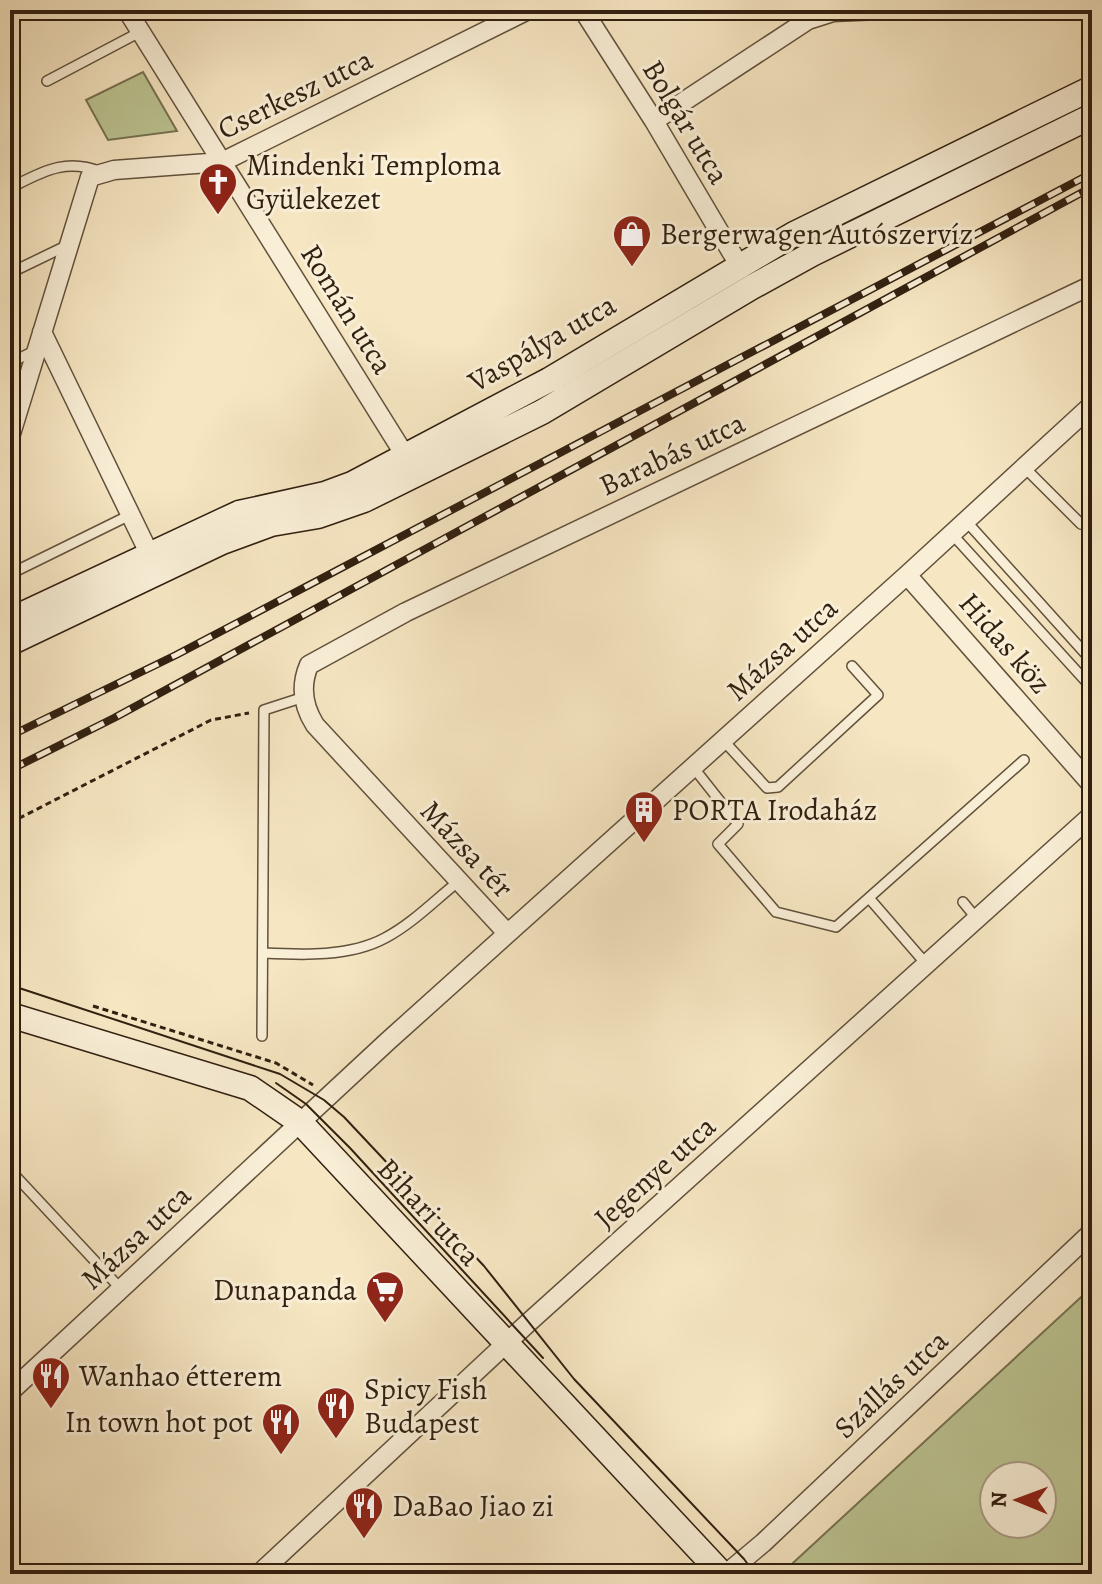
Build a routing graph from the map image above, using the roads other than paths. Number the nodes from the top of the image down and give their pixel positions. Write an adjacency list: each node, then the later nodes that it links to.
1 (127, 10): 5 (street, Román utca)
2 (528, 10): 10 (street, Cserkesz utca)
3 (583, 10): 9 (street, Bolgár utca)
4 (879, 10): 9 (street)
5 (140, 32): 6 (lane); 10 (street, Román utca)
6 (47, 81)
7 (1092, 88): 14 (main road, Vaspálya utca)
8 (1092, 116): 17 (main road, Vaspálya utca)
9 (654, 121): 14 (street, Bolgár utca)
10 (222, 162): 11 (street, Cserkesz utca); 23 (street, Román utca)
11 (102, 172): 12 (lane); 13 (street)
12 (18, 184)
13 (68, 244): 15 (lane); 19 (street)
14 (739, 265): 17 (main road); 18 (main road, Vaspálya utca)
15 (10, 273)
16 (1092, 285): 37 (street, Barabás utca)
17 (752, 287): 18 (main road, Vaspálya utca)
18 (661, 327): 23 (main road, Vaspálya utca)
19 (39, 341): 20 (lane); 22 (street); 26 (street)
20 (10, 363)
21 (1092, 405): 24 (street, Mázsa utca)
22 (10, 437)
23 (410, 465): 28 (main road, Vaspálya utca); 31 (main road, Vaspálya utca)
24 (1024, 467): 25 (lane); 27 (street, Mázsa utca)
25 (1092, 514)
26 (130, 515): 28 (street); 29 (lane)
27 (959, 527): 30 (street, Mázsa utca); 34 (lane); 36 (lane)
28 (149, 553): 31 (main road, Vaspálya utca)
29 (10, 574)
30 (907, 575): 38 (street, Mázsa utca); 41 (street, Hidas köz)
31 (91, 593): 32 (main road, Vaspálya utca); 33 (main road, Vaspálya utca)
32 (10, 620)
33 (10, 643)
34 (1092, 661)
35 (852, 666): 38 (lane)
36 (1092, 686)
37 (304, 697): 43 (street, Mázsa tér); 48 (lane)
38 (723, 740): 40 (street, Mázsa utca)
39 (1024, 760): 44 (lane)
40 (693, 767): 44 (lane); 47 (street, Mázsa utca)
41 (1092, 785)
42 (1092, 815): 46 (street, Jegenye utca)
43 (459, 881): 47 (street, Mázsa tér); 48 (lane)
44 (869, 898): 49 (lane)
45 (963, 902): 46 (lane)
46 (977, 919): 49 (street, Jegenye utca)
47 (507, 933): 52 (street, Mázsa tér)
48 (264, 953): 51 (lane)
49 (927, 965): 56 (street, Jegenye utca)
50 (10, 1015): 52 (main road, Bihari utca)
51 (262, 1036)
52 (301, 1123): 55 (street, Mázsa utca); 56 (main road, Bihari utca)
53 (10, 1170): 55 (lane)
54 (1092, 1232): 59 (street, Szállás utca)
55 (121, 1289): 57 (street, Mázsa utca)
56 (508, 1342): 58 (street, Jegenye utca); 59 (main road, Bihari utca)
57 (10, 1392)
58 (259, 1574)
59 (724, 1574)

